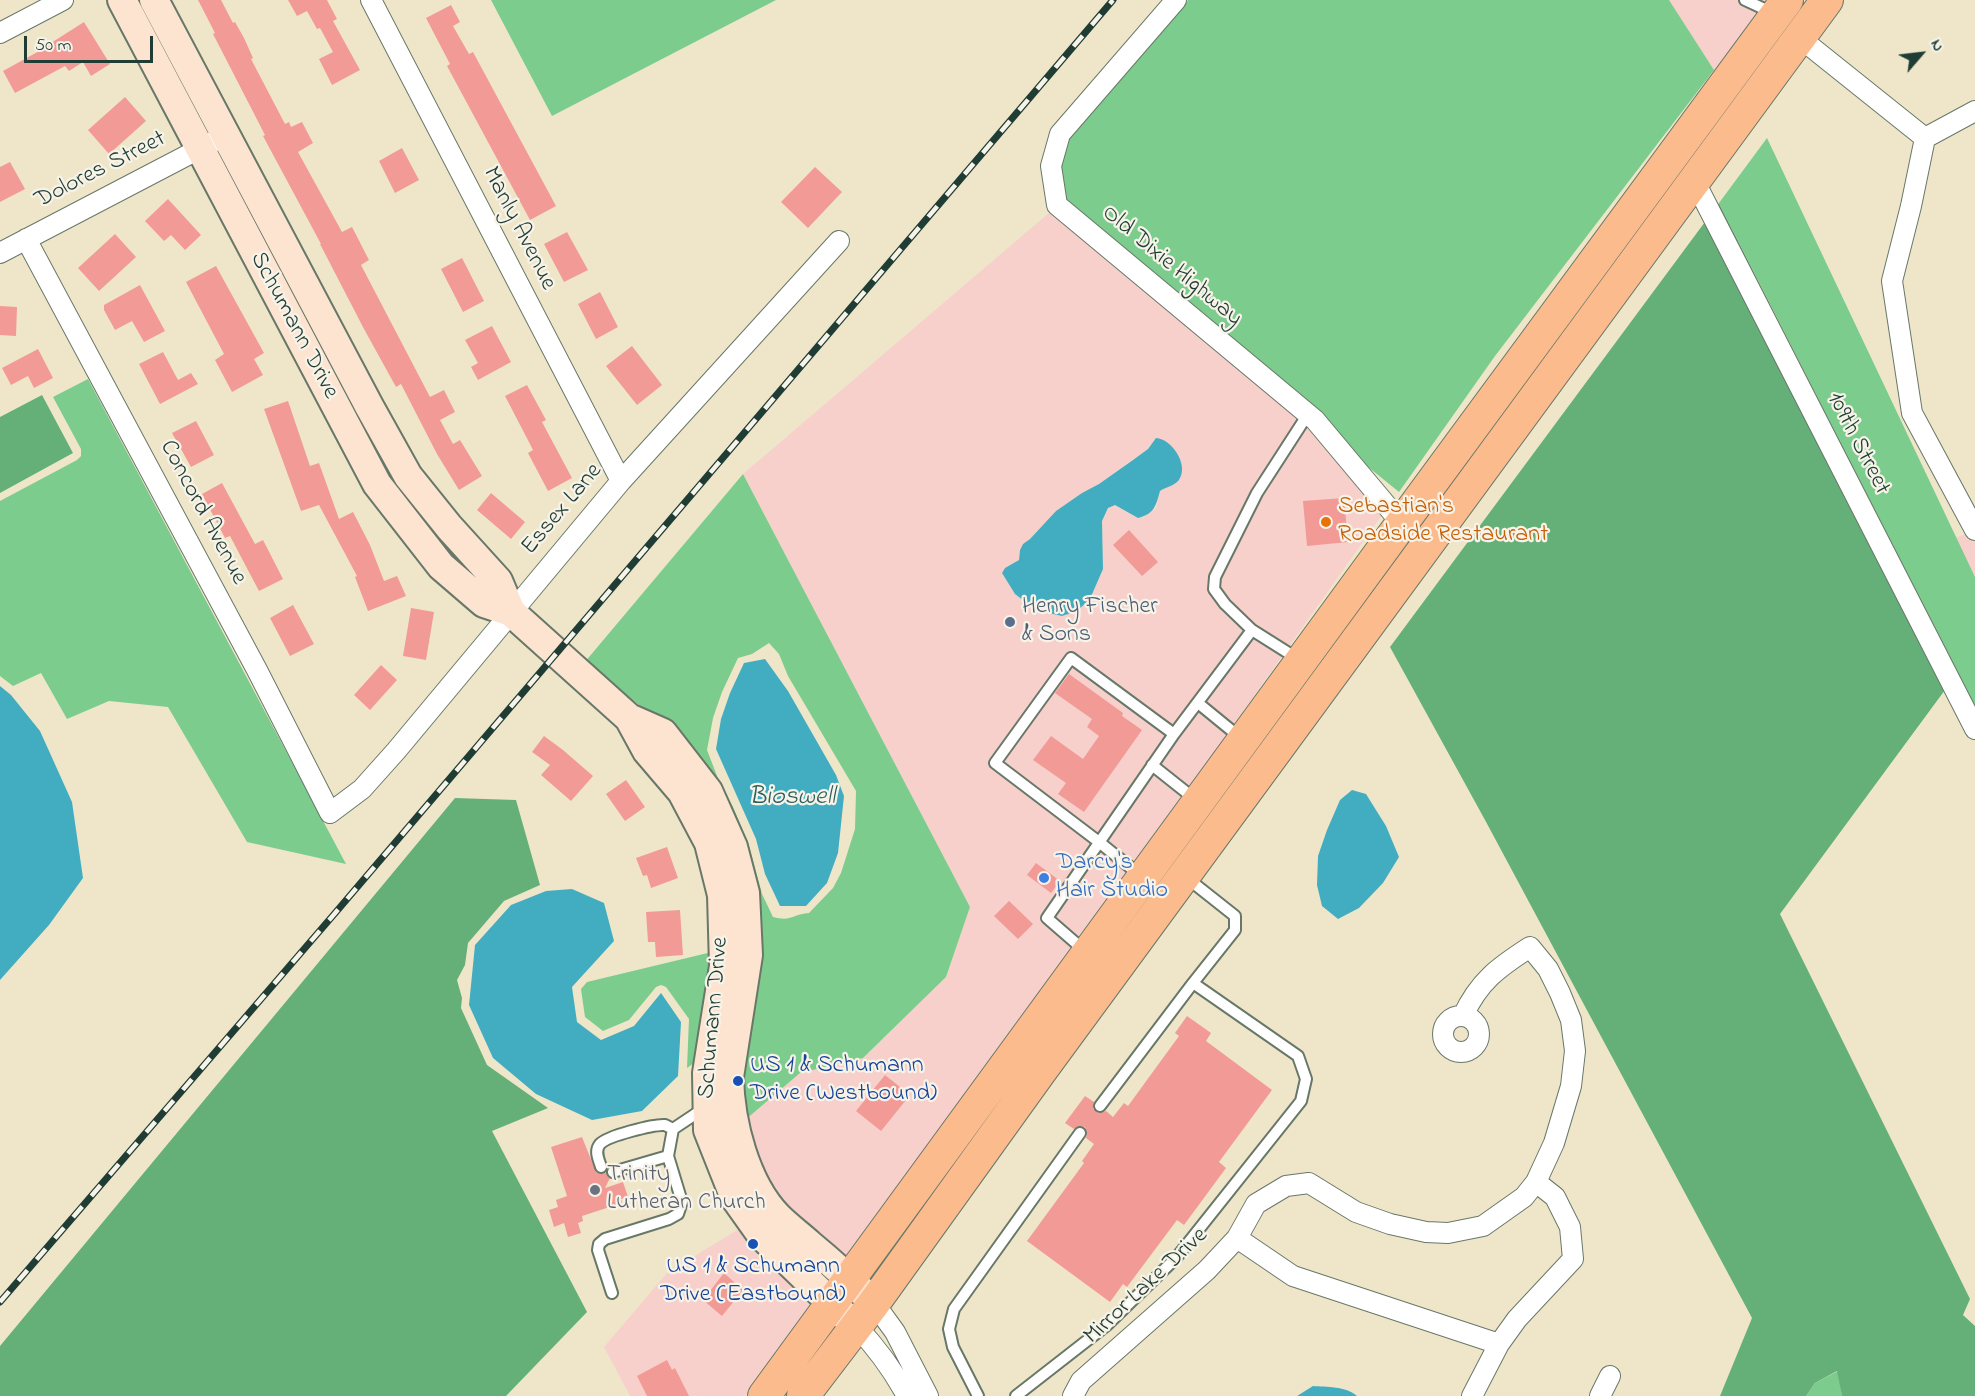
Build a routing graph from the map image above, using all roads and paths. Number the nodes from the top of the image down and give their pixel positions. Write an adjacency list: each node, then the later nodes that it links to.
1 (63, 0): 9 (street)
2 (122, 0): 14 (street, Schumann Drive)
3 (154, 0): 12 (street, Schumann Drive)
4 (371, 0): 23 (street, Manly Avenue)
5 (1176, 0): 21 (street, Old Dixie Highway)
6 (1745, 0): 8 (lane)
7 (1827, 0): 10 (main road)
8 (1786, 5): 10 (main road); 25 (main road)
9 (0, 33)
10 (1800, 38): 13 (street); 15 (main road)
11 (1975, 111): 13 (street)
12 (226, 135): 14 (street, Dolores Street); 19 (street, Schumann Drive)
13 (1924, 138): 26 (street)
14 (200, 149): 16 (street, Dolores Street); 20 (street, Schumann Drive)
15 (1695, 182): 27 (main road); 32 (street, 109th Street)
16 (26, 239): 18 (street, Dolores Street); 37 (street, Concord Avenue)
17 (839, 241): 23 (street, Essex Lane)
18 (0, 253)
19 (315, 305): 20 (street); 22 (street, Schumann Drive)
20 (290, 320): 24 (street, Schumann Drive)
21 (1308, 414): 25 (street, Old Dixie Highway); 29 (lane)
22 (404, 469): 24 (street); 28 (street, Schumann Drive)
23 (621, 481): 28 (street, Essex Lane)
24 (377, 484): 28 (street, Schumann Drive)
25 (1402, 523): 27 (street, Old Dixie Highway); 30 (main road)
26 (1975, 530)
27 (1424, 549): 39 (main road)
28 (511, 612): 37 (street, Essex Lane); 44 (street, Schumann Drive)
29 (1252, 630): 30 (lane); 31 (lane)
30 (1301, 661): 34 (main road)
31 (1198, 703): 33 (lane); 34 (lane)
32 (1975, 729)
33 (1174, 734): 35 (lane); 38 (lane)
34 (1244, 740): 36 (main road)
35 (1152, 765): 36 (lane); 38 (lane)
36 (1198, 802): 40 (main road)
37 (330, 813)
38 (1099, 842): 40 (lane); 41 (lane)
39 (1185, 877): 42 (lane); 56 (main road)
40 (1143, 878): 41 (main road)
41 (1088, 954): 53 (main road)
42 (1193, 983): 45 (lane); 64 (lane)
43 (1463, 1016): 51 (street, Mirror Lake Drive)
44 (718, 1100): 46 (lane); 53 (street, Schumann Drive); 55 (street, Schumann Drive)
45 (1100, 1106)
46 (673, 1129): 48 (lane); 49 (lane)
47 (1080, 1133): 63 (lane)
48 (668, 1156): 50 (lane); 54 (lane)
49 (602, 1167)
50 (613, 1172)
51 (1536, 1182): 52 (street, Mirror Lake Drive); 57 (street)
52 (1237, 1238): 57 (street); 65 (street, Mirror Lake Drive)
53 (850, 1280): 55 (main road); 56 (street, Schumann Drive)
54 (612, 1293)
55 (832, 1305): 56 (street, Schumann Drive); 59 (main road)
56 (865, 1314): 60 (main road); 61 (street); 62 (street)
57 (1499, 1344): 66 (street)
58 (1610, 1376): 67 (street)
59 (764, 1396)
60 (803, 1396)
61 (907, 1396)
62 (928, 1396)
63 (978, 1396)
64 (1016, 1396)
65 (1073, 1396)
66 (1472, 1396)
67 (1600, 1396)

